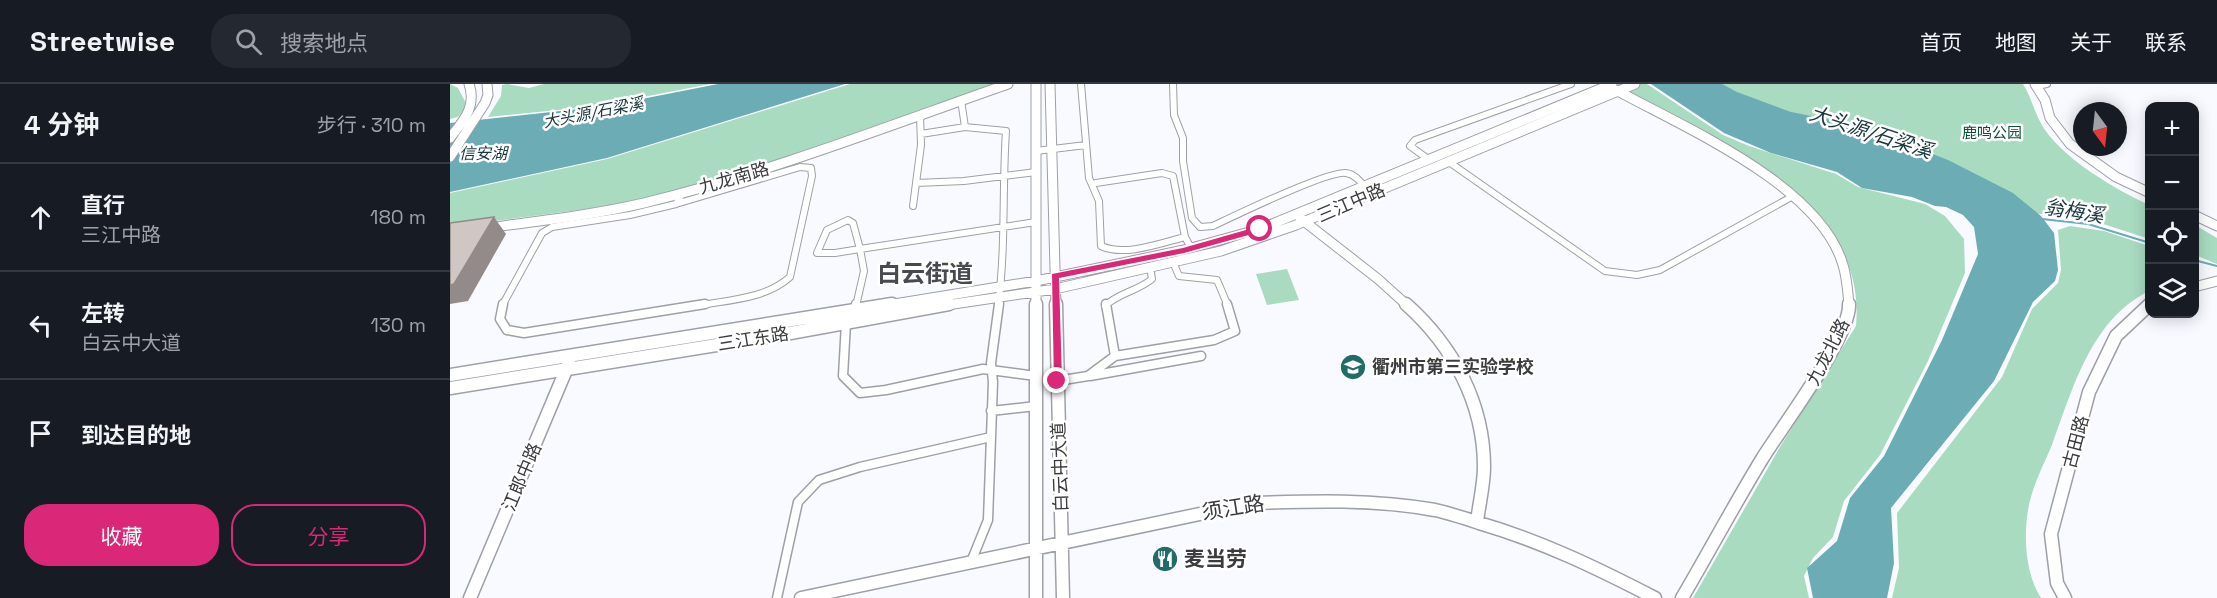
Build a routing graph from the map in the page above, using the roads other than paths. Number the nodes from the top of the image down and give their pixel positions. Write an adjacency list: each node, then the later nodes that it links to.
1 (467, 84): 17 (main road)
2 (1008, 84): 13 (main road, 九龙南路)
3 (1035, 84): 20 (main road, 白云中大道)
4 (1050, 84): 19 (main road, 白云中大道)
5 (1081, 84): 18 (street)
6 (1173, 84): 28 (street)
7 (1571, 84): 22 (street)
8 (1635, 84): 12 (main road, 三江中路)
9 (2047, 84): 10 (street)
10 (2036, 85): 29 (main road)
11 (488, 86): 21 (main road)
12 (1611, 86): 22 (main road, 三江中路); 23 (main road, 三江中路); 31 (main road, 九龙北路)
13 (961, 100): 14 (main road, 九龙南路); 15 (street)
14 (920, 115): 16 (street); 30 (main road, 九龙南路)
15 (965, 127): 16 (street); 25 (street)
16 (921, 134): 26 (street)
17 (450, 138)
18 (1086, 145): 19 (street); 27 (street)
19 (1051, 149): 20 (street); 46 (main road, 白云中大道)
20 (1035, 151): 24 (main road, 白云中大道)
21 (450, 156)
22 (1428, 159): 28 (main road, 三江中路)
23 (1449, 162): 31 (street); 37 (main road, 三江中路)
24 (1035, 172): 25 (street); 36 (main road, 白云中大道)
25 (1003, 178): 26 (street); 39 (street)
26 (916, 183): 33 (street)
27 (1096, 183): 41 (street); 41 (street)
28 (1364, 186): 34 (main road, 三江中路)
29 (2145, 190)
30 (683, 192): 32 (street); 40 (main road, 九龙南路)
31 (1793, 196): 79 (main road, 九龙北路)
32 (676, 204): 32 (street)
33 (913, 206)
34 (1295, 214): 37 (main road); 42 (main road, 三江中路)
35 (2199, 217): 38 (main road)
36 (1036, 222): 39 (street); 47 (main road, 白云中大道)
37 (1305, 222): 44 (main road, 三江中路); 69 (main road)
38 (2217, 226)
39 (1002, 227): 43 (street); 51 (street)
40 (478, 229)
41 (1185, 237): 42 (street)
42 (1191, 248): 46 (main road, 三江中路)
43 (859, 249): 43 (street); 53 (street)
44 (1173, 262): 45 (main road, 三江中路); 57 (street)
45 (1150, 267): 50 (main road, 三江中路); 57 (street)
46 (1055, 276): 47 (main road, 三江东路); 50 (main road, 白云中大道)
47 (1036, 280): 51 (main road, 三江东路); 52 (main road, 白云中大道)
48 (2217, 281): 49 (main road)
49 (2199, 285)
50 (1055, 289): 52 (main road, 三江东路); 64 (main road, 白云中大道)
51 (1001, 291): 52 (main road, 三江东路); 53 (main road, 三江东路); 55 (main road, 三江东路); 60 (street)
52 (1036, 292): 62 (main road, 白云中大道)
53 (855, 309): 56 (main road, 三江东路)
54 (2145, 309): 80 (main road, 古田路)
55 (846, 322): 59 (main road, 三江东路); 60 (street)
56 (574, 356): 59 (main road, 江郎中路); 61 (main road, 三江东路)
57 (1115, 356): 63 (street)
58 (1201, 356): 63 (street)
59 (567, 368): 65 (main road, 三江东路); 73 (main road, 江郎中路)
60 (992, 369): 62 (street); 67 (street)
61 (450, 375)
62 (1036, 376): 66 (main road, 白云中大道)
63 (1088, 376): 64 (street)
64 (1057, 381): 70 (main road, 白云中大道)
65 (450, 388)
66 (1036, 406): 67 (street); 71 (main road, 白云中大道)
67 (991, 411): 68 (street)
68 (991, 437): 72 (street); 74 (street)
69 (1477, 522): 70 (main road, 须江路); 78 (main road, 须江路)
70 (1062, 544): 71 (main road, 须江路); 77 (main road, 白云中大道)
71 (1036, 550): 72 (main road, 须江路); 76 (main road, 白云中大道)
72 (971, 562): 75 (main road, 须江路)
73 (470, 598)
74 (777, 598)
75 (801, 598)
76 (1036, 598)
77 (1063, 598)
78 (1655, 598)
79 (1682, 598)
80 (2065, 598)

